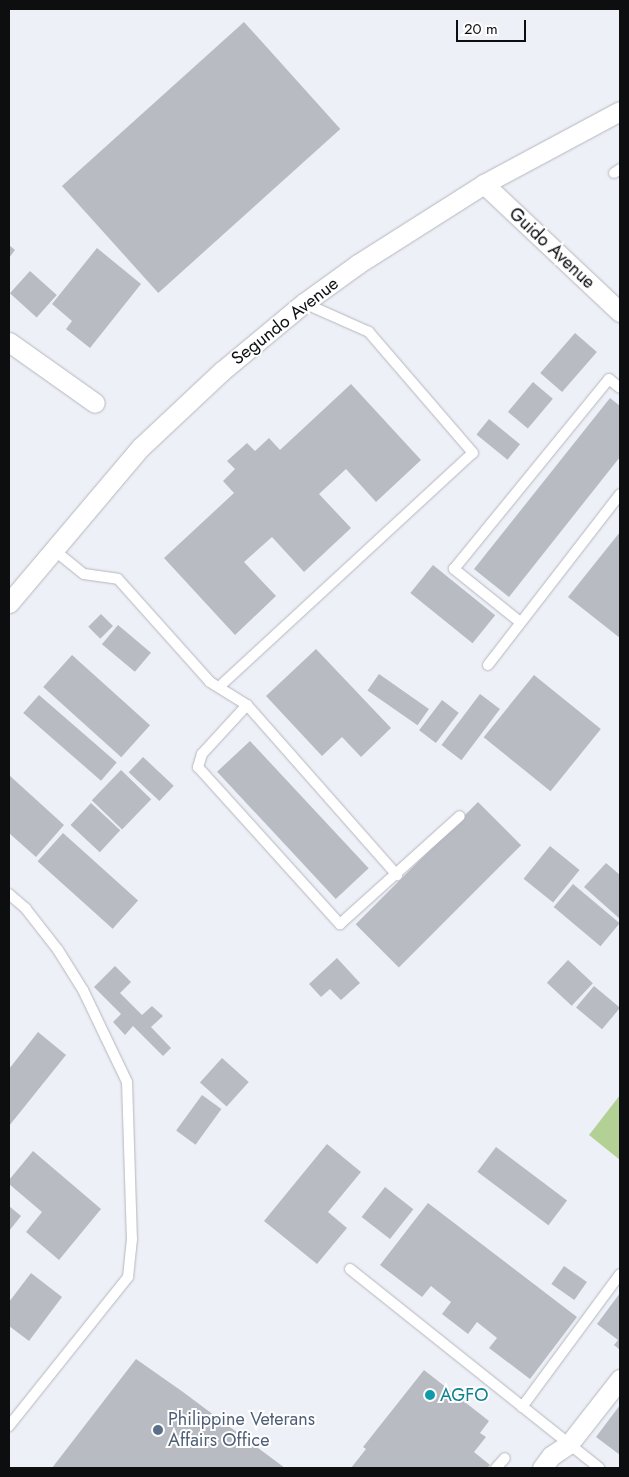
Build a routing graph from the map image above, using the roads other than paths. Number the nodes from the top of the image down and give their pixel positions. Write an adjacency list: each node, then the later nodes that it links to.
1 (620, 111): 2 (street, Segundo Avenue)
2 (484, 184): 3 (street, Segundo Avenue); 4 (street, Guido Avenue)
3 (304, 302): 9 (street, Segundo Avenue); 13 (lane)
4 (620, 312)
5 (9, 342): 7 (street)
6 (620, 388): 11 (lane)
7 (95, 403)
8 (620, 494): 11 (lane)
9 (54, 550): 10 (street, Segundo Avenue); 13 (lane)
10 (9, 603)
11 (520, 622): 12 (lane)
12 (488, 665)
13 (219, 688): 14 (lane)
14 (247, 705): 16 (lane); 16 (lane)
15 (460, 816): 16 (lane)
16 (397, 875)
17 (9, 894): 22 (lane)
18 (350, 1269): 21 (lane)
19 (620, 1274): 21 (lane)
20 (620, 1379): 23 (street)
21 (522, 1406): 23 (lane)
22 (9, 1426)
23 (569, 1444): 26 (street); 27 (lane)
24 (505, 1458): 25 (lane)
25 (496, 1468)
26 (542, 1468)
27 (599, 1468)

